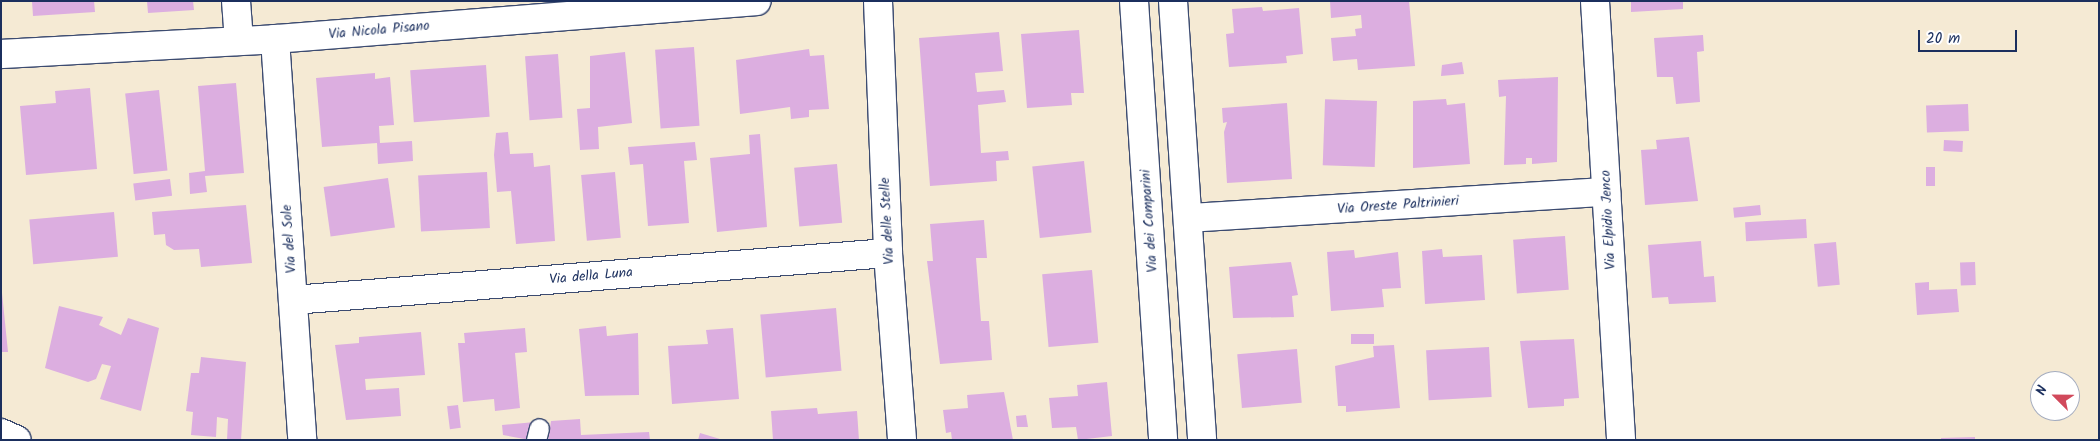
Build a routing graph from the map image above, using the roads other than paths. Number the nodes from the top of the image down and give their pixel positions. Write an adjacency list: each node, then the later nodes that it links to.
1 (236, 1): 9 (street)
2 (757, 1): 7 (street, Via Nicola Pisano)
3 (878, 1): 13 (street, Via delle Stelle)
4 (1134, 1): 19 (street, Via dei Comparini)
5 (1174, 1): 12 (street)
6 (1595, 1): 11 (street, Via Elpidio Jenco)
7 (595, 7): 8 (street, Via Nicola Pisano)
8 (275, 39): 9 (street, Via Nicola Pisano); 14 (street, Via del Sole)
9 (238, 41): 10 (street, Via Nicola Pisano)
10 (1, 54)
11 (1606, 192): 12 (street, Via Oreste Paltrinieri); 21 (street, Via Elpidio Jenco)
12 (1189, 218): 20 (street)
13 (888, 252): 14 (street, Via della Luna); 18 (street, Via delle Stelle)
14 (293, 300): 17 (street, Via del Sole)
15 (1, 433): 16 (street)
16 (17, 440)
17 (302, 440)
18 (902, 440)
19 (1163, 440)
20 (1202, 440)
21 (1621, 440)

